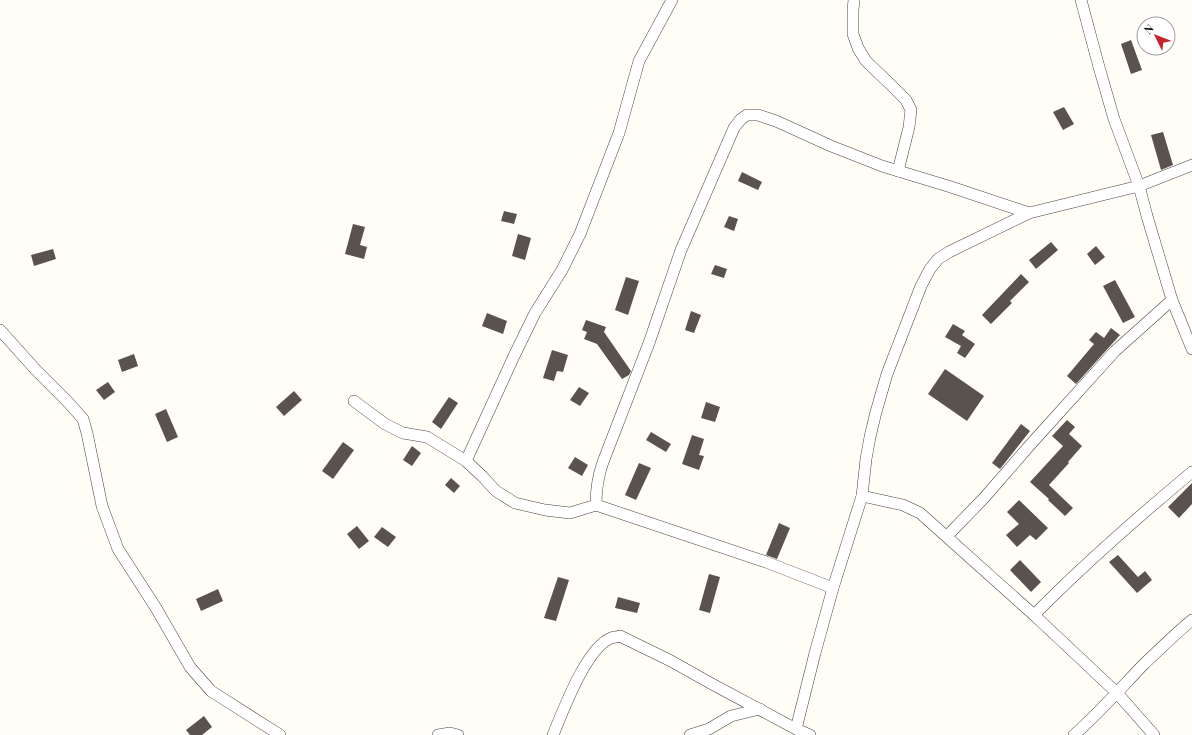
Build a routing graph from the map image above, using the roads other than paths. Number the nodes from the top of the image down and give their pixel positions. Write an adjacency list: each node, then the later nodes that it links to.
1 (672, 0): 12 (street)
2 (854, 0): 5 (street)
3 (1081, 0): 6 (street)
4 (1192, 165): 6 (street)
5 (898, 171): 7 (street); 15 (street)
6 (1139, 186): 7 (street); 8 (street)
7 (1029, 213): 14 (street)
8 (1172, 300): 10 (street); 16 (street)
9 (0, 330): 23 (street)
10 (1192, 349)
11 (354, 401): 12 (street)
12 (466, 461): 15 (street)
13 (1192, 472): 18 (street)
14 (862, 496): 16 (street); 17 (street)
15 (596, 505): 17 (street)
16 (947, 536): 18 (street)
17 (833, 588): 22 (street)
18 (1034, 615): 20 (street)
19 (1192, 620): 20 (street)
20 (1117, 693): 29 (street); 30 (street)
21 (760, 709): 22 (street); 26 (street); 27 (street)
22 (796, 729): 28 (street)
23 (280, 735)
24 (438, 735): 25 (street)
25 (458, 735)
26 (553, 735)
27 (690, 735)
28 (810, 735)
29 (1074, 735)
30 (1154, 735)

